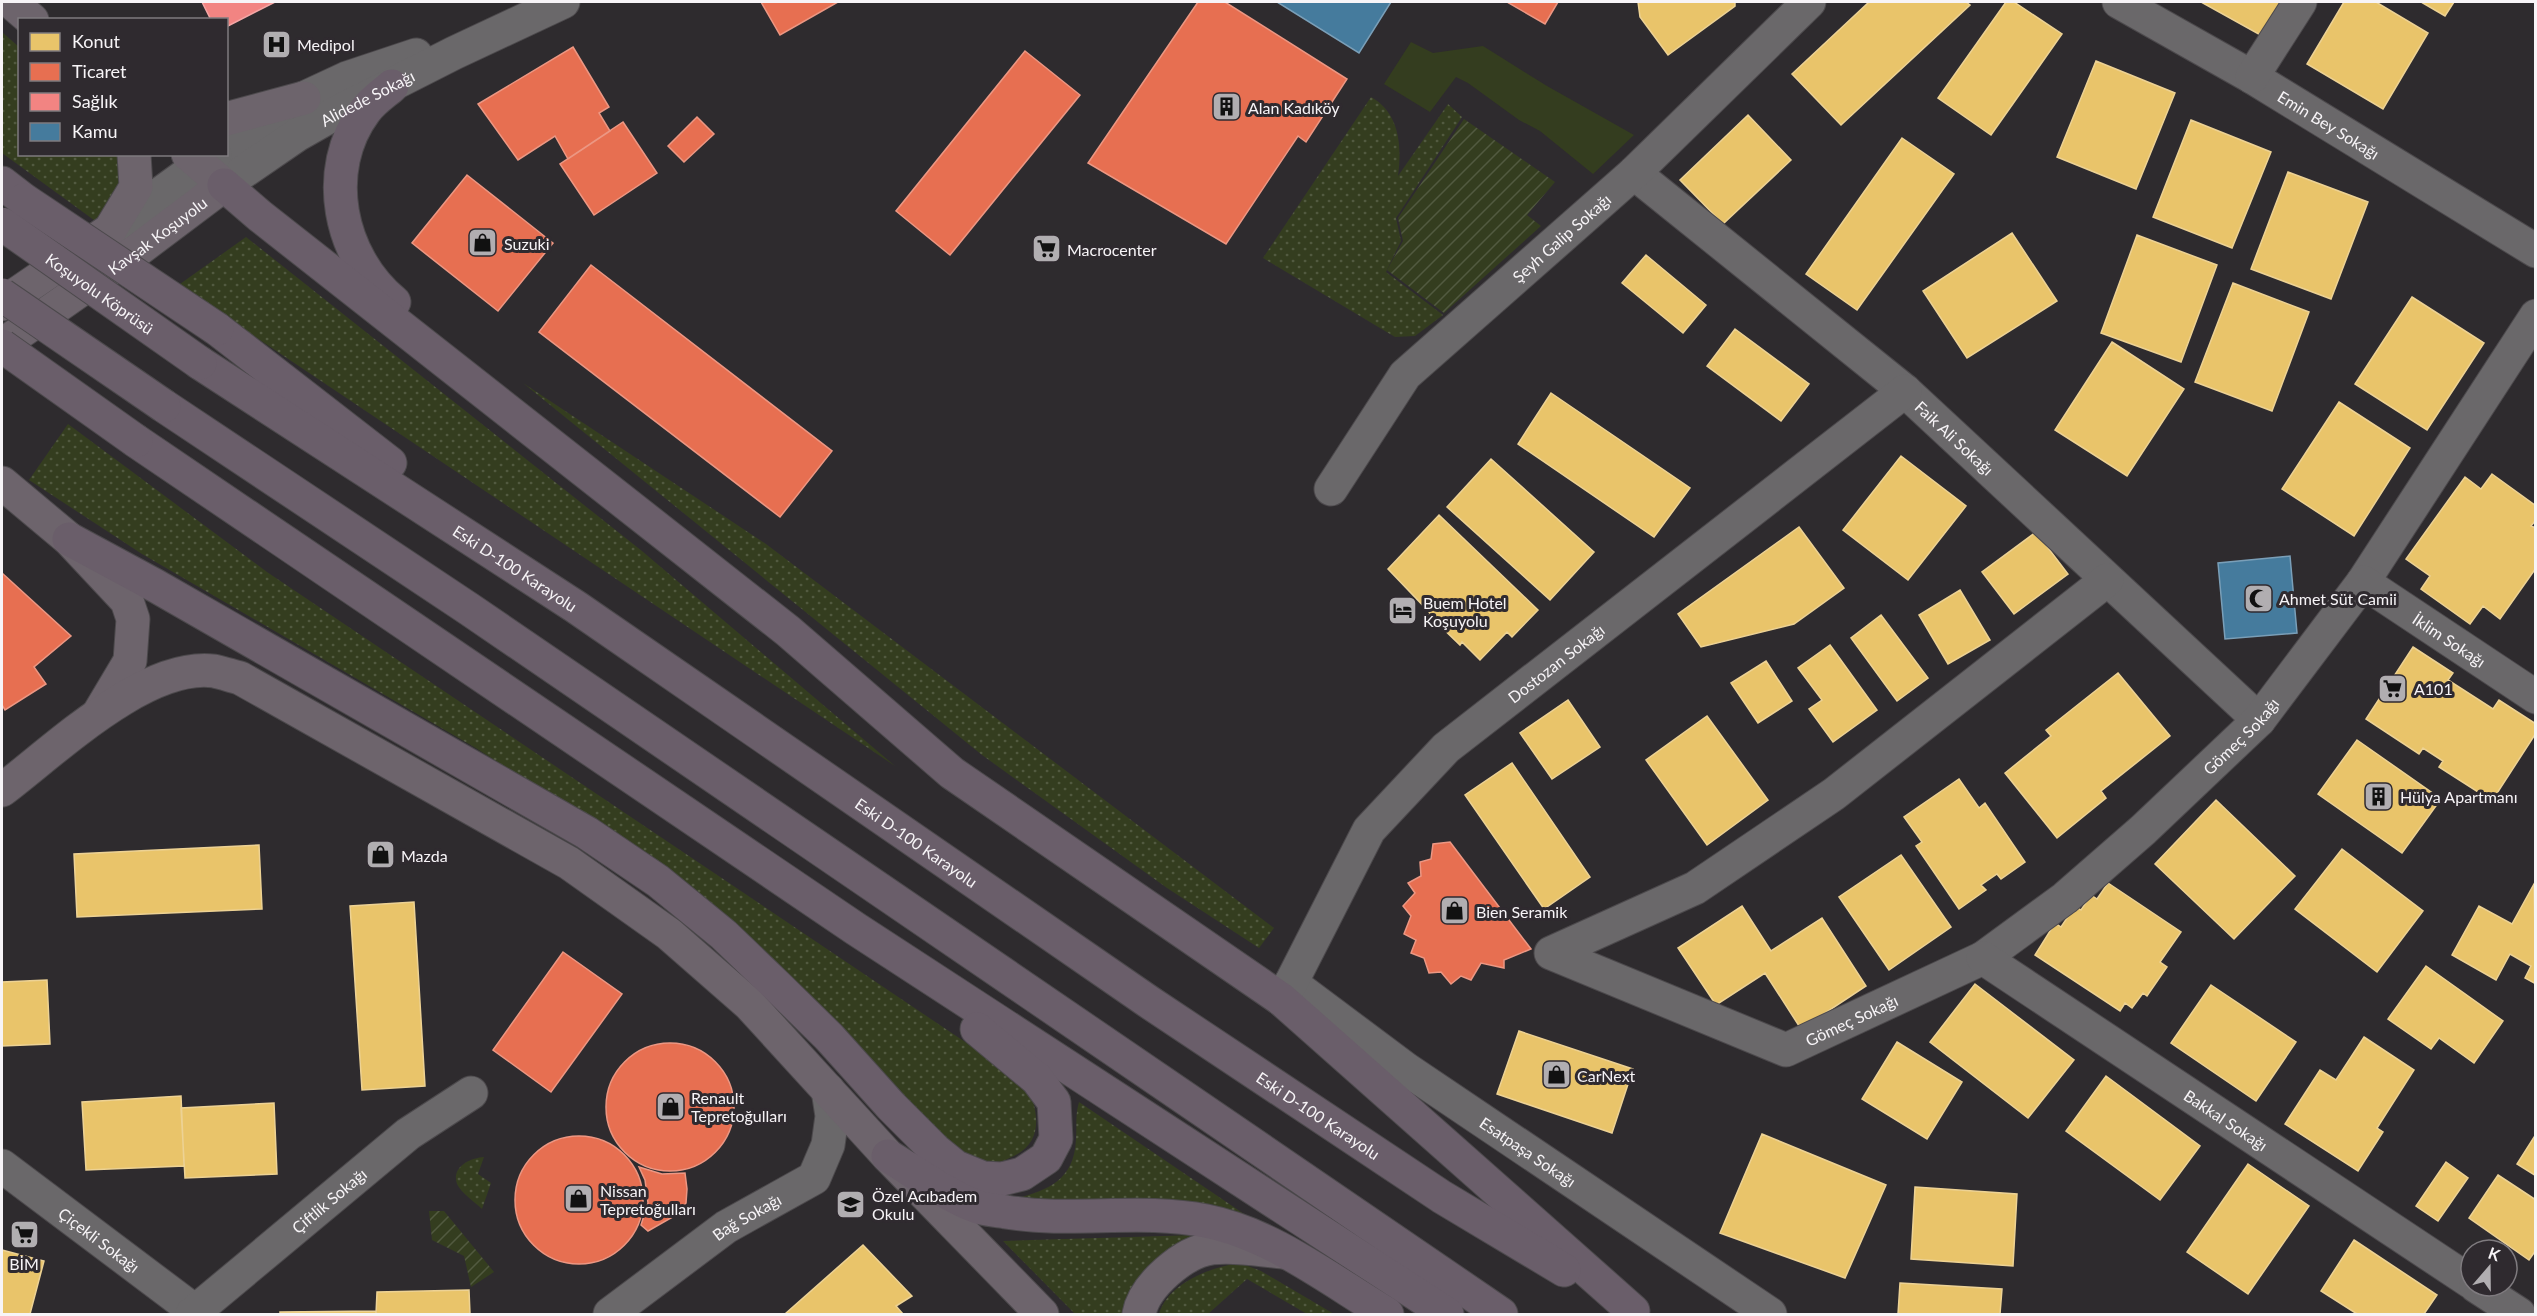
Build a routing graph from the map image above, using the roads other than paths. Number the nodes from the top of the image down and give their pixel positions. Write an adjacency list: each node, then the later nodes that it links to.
1 (10, 2): 7 (main road)
2 (563, 2): 8 (street, Alidede Sokağı)
3 (1809, 2): 17 (street, Şeyh Galip Sokağı)
4 (2119, 2): 10 (street, Emin Bey Sokağı)
5 (2300, 2): 10 (street)
6 (2, 17): 9 (main road)
7 (30, 18)
8 (518, 21): 11 (street, Alidede Sokağı); 12 (street, Alidede Sokağı)
9 (18, 29)
10 (2252, 77): 21 (street, Emin Bey Sokağı)
11 (392, 86): 16 (street, Alidede Sokağı); 28 (highway)
12 (304, 98): 13 (main road); 14 (street, Alidede Sokağı)
13 (228, 118)
14 (228, 146)
15 (134, 156): 20 (main road)
16 (206, 165): 20 (street, Alidede Sokağı); 25 (main road, Kavşak Koşuyolu); 28 (highway)
17 (1634, 173): 27 (street, Faik Ali Sokağı); 30 (street, Şeyh Galip Sokağı)
18 (13, 191): 34 (highway, Koşuyolu Köprüsü, bridge)
19 (2, 224): 26 (highway, Koşuyolu Köprüsü, bridge)
20 (110, 230): 23 (main road, Kavşak Koşuyolu)
21 (2535, 251)
22 (2, 295): 56 (highway, bridge)
23 (2, 304)
24 (2535, 316): 33 (street, Gömeç Sokağı)
25 (2, 346): 39 (highway, bridge)
26 (200, 363): 34 (highway, Eski D-100 Karayolu)
27 (1905, 392): 32 (street, Faik Ali Sokağı); 41 (street, Dostozan Sokağı)
28 (554, 446): 41 (highway)
29 (3, 486): 31 (main road)
30 (1331, 489)
31 (69, 539): 36 (main road); 39 (highway)
32 (2107, 580): 37 (street, Faik Ali Sokağı); 40 (street, Gömeç Sokağı)
33 (2363, 582): 35 (street, İklim Sokağı); 37 (street, Gömeç Sokağı)
34 (576, 607): 50 (highway, Eski D-100 Karayolu)
35 (2535, 698)
36 (99, 713): 38 (main road); 42 (main road)
37 (2259, 720): 40 (street, Gömeç Sokağı)
38 (2, 790)
39 (855, 929): 55 (highway)
40 (1983, 958): 47 (street, Bakkal Sokağı)
41 (1286, 991): 50 (highway); 57 (street, Esatpaşa Sokağı)
42 (828, 1090): 44 (main road); 51 (street, Bağ Sokağı)
43 (471, 1093): 49 (street, Çiftlik Sokağı)
44 (888, 1156): 46 (highway); 52 (main road)
45 (2, 1166): 49 (street, Çiçekli Sokağı)
46 (1287, 1253): 53 (main road); 54 (highway)
47 (2459, 1274)
48 (2494, 1298): 58 (street)
49 (194, 1313)
50 (1635, 1313)
51 (610, 1314)
52 (1042, 1314)
53 (1139, 1314)
54 (1387, 1314)
55 (1447, 1314)
56 (1501, 1314)
57 (1770, 1314)
58 (2519, 1314)

